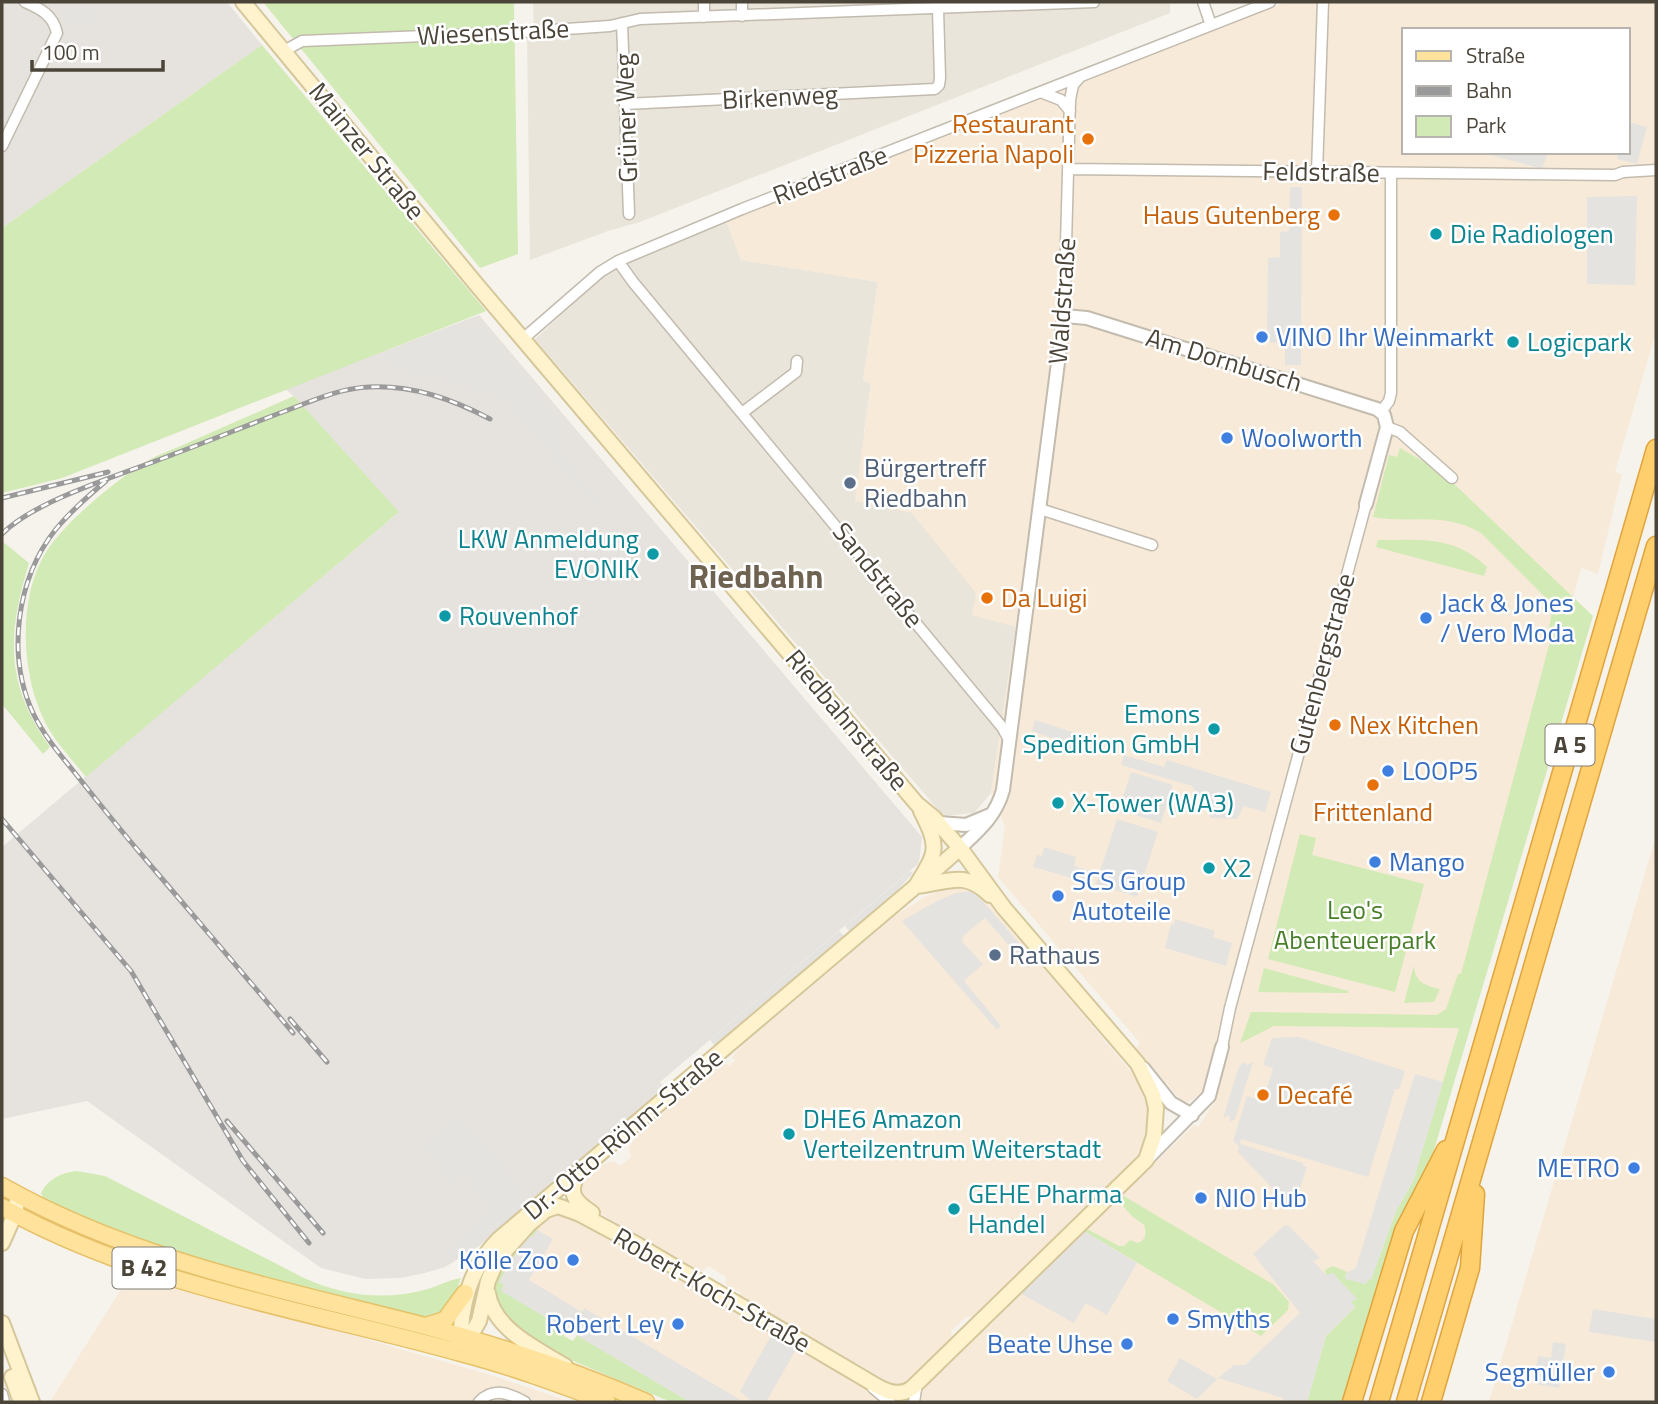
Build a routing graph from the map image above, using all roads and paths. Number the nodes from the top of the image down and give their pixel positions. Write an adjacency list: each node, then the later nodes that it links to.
1 (25, 2): 20 (street)
2 (243, 2): 15 (main road, Mainzer Straße)
3 (704, 2): 12 (street)
4 (741, 2): 11 (street)
5 (1094, 2): 9 (street, Wiesenstraße)
6 (1203, 2): 14 (street)
7 (1270, 2): 14 (street, Riedstraße)
8 (1323, 2): 23 (street)
9 (985, 4): 10 (street, Wiesenstraße)
10 (938, 9): 11 (street, Wiesenstraße); 18 (street, Birkenweg)
11 (741, 16): 12 (street, Wiesenstraße)
12 (704, 18): 13 (street, Wiesenstraße)
13 (622, 23): 15 (street, Wiesenstraße); 18 (street, Grüner Weg)
14 (1211, 25): 16 (street, Riedstraße)
15 (284, 51): 27 (main road, Mainzer Straße)
16 (1081, 76): 17 (street, Riedstraße); 19 (street, Waldstraße)
17 (1042, 93): 19 (street); 26 (street, Riedstraße)
18 (625, 104): 25 (street, Grüner Weg)
19 (1070, 111): 21 (street, Waldstraße)
20 (2, 146)
21 (1068, 169): 23 (street, Feldstraße); 28 (street, Waldstraße)
22 (1656, 170): 24 (street, Feldstraße)
23 (1317, 172): 24 (street, Feldstraße)
24 (1391, 173): 31 (street)
25 (629, 214)
26 (618, 261): 29 (street); 32 (street, Sandstraße)
27 (490, 299): 29 (main road, Riedbahnstraße)
28 (1064, 316): 31 (street, Am Dornbusch); 37 (street, Waldstraße)
29 (524, 338): 41 (main road, Riedbahnstraße)
30 (797, 361): 32 (street)
31 (1381, 412): 33 (street)
32 (742, 413): 40 (street, Sandstraße)
33 (1387, 427): 35 (street); 36 (street, Gutenbergstraße)
34 (1656, 449): 50 (highway, A 5)
35 (1452, 478)
36 (1366, 504): 47 (street, Gutenbergstraße)
37 (1040, 509): 38 (street); 40 (street, Waldstraße)
38 (1152, 545)
39 (1656, 546): 52 (highway, A 5)
40 (1009, 740): 42 (street, Waldstraße)
41 (917, 804): 43 (main road, Riedbahnstraße); 45 (main road, Dr.-Otto-Röhm-Straße)
42 (994, 813): 43 (street); 44 (street, Waldstraße)
43 (939, 823): 44 (main road, Riedbahnstraße)
44 (960, 848): 45 (main road); 46 (main road, Riedbahnstraße)
45 (916, 886): 46 (main road); 53 (main road, Dr.-Otto-Röhm-Straße)
46 (1004, 908): 48 (main road, Riedbahnstraße)
47 (1222, 1047): 49 (street, Gutenbergstraße)
48 (1138, 1064): 49 (street); 51 (main road, Riedbahnstraße)
49 (1192, 1115): 51 (street, Gutenbergstraße)
50 (1460, 1125): 79 (highway); 80 (highway, A 5)
51 (1146, 1160): 68 (main road)
52 (1476, 1165): 81 (highway, A 5); 82 (highway)
53 (579, 1172): 59 (main road); 61 (main road, Dr.-Otto-Röhm-Straße)
54 (2, 1186): 55 (main road, B 42)
55 (18, 1195): 57 (main road); 63 (main road, B 42)
56 (562, 1207): 59 (main road, Robert-Koch-Straße); 60 (main road, Dr.-Otto-Röhm-Straße)
57 (5, 1209): 58 (main road); 64 (main road, B 42)
58 (2, 1243)
59 (636, 1244): 67 (main road, Robert-Koch-Straße)
60 (488, 1281): 64 (main road, Dr.-Otto-Röhm-Straße); 66 (main road)
61 (465, 1293): 63 (main road); 64 (main road, Dr.-Otto-Röhm-Straße)
62 (2, 1323): 72 (main road)
63 (425, 1326): 64 (main road, B 42)
64 (463, 1342): 66 (main road, B 42); 75 (main road, B 42)
65 (2, 1350): 71 (main road)
66 (580, 1376): 76 (main road, B 42)
67 (860, 1376): 68 (main road, Robert-Koch-Straße); 77 (street, Robert-Koch-Straße)
68 (917, 1383): 78 (street)
69 (2, 1394): 70 (street)
70 (4, 1402)
71 (21, 1402)
72 (32, 1402)
73 (480, 1402): 74 (street)
74 (525, 1402)
75 (607, 1402)
76 (646, 1402)
77 (890, 1402)
78 (914, 1402)
79 (1350, 1402)
80 (1379, 1402)
81 (1406, 1402)
82 (1431, 1402)

